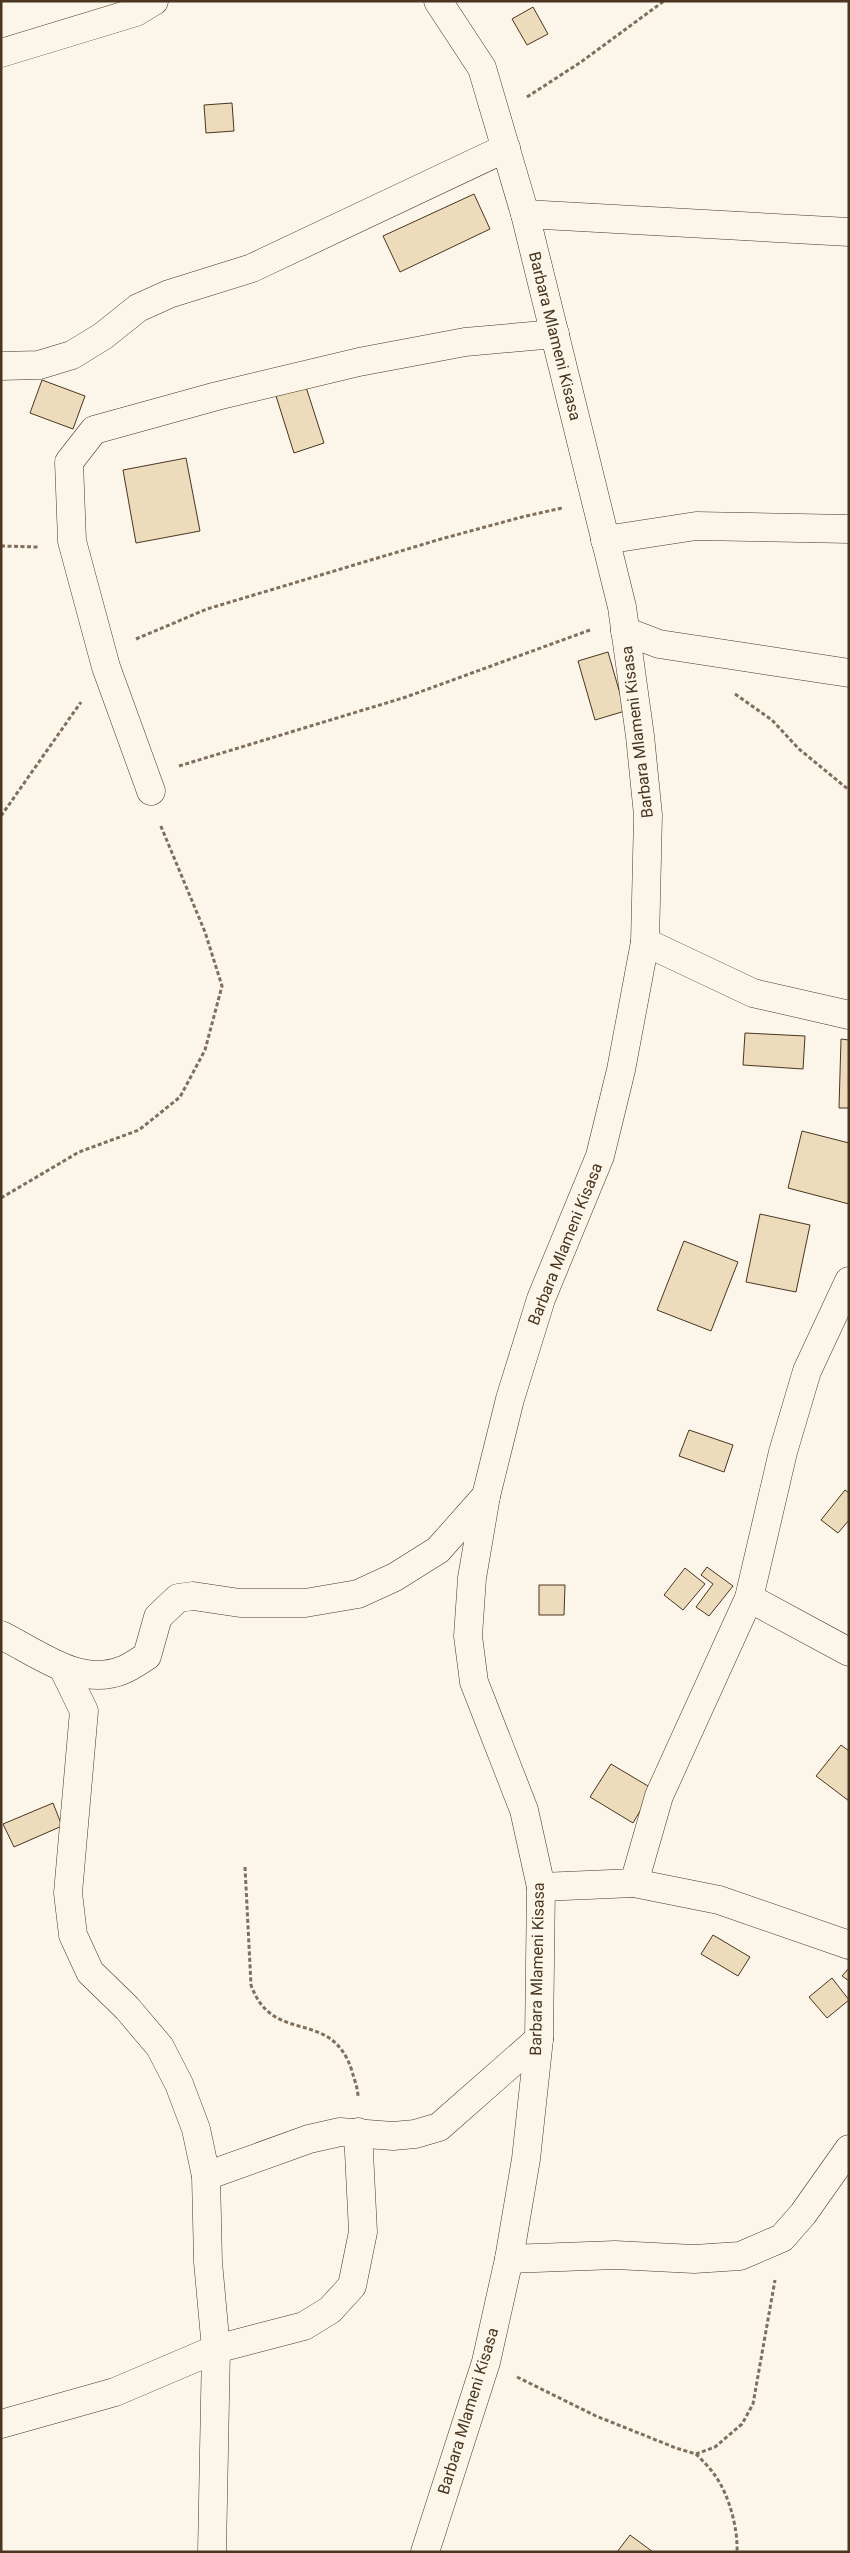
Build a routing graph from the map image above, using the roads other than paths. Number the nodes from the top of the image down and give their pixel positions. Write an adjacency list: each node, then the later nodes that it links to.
1 (154, 1): 3 (street)
2 (438, 1): 4 (street, Barbara Mlameni Kisasa)
3 (1, 53)
4 (506, 148): 5 (street, Barbara Mlameni Kisasa); 8 (street)
5 (525, 214): 6 (street); 7 (street, Barbara Mlameni Kisasa)
6 (849, 232)
7 (554, 334): 10 (street, Barbara Mlameni Kisasa); 13 (street)
8 (1, 366)
9 (849, 529): 10 (street)
10 (604, 540): 11 (street, Barbara Mlameni Kisasa)
11 (624, 625): 12 (street); 14 (street, Barbara Mlameni Kisasa)
12 (849, 673)
13 (152, 791)
14 (645, 942): 15 (street); 17 (street, Barbara Mlameni Kisasa)
15 (849, 1016)
16 (849, 1281): 18 (street)
17 (486, 1496): 21 (street); 23 (street, Barbara Mlameni Kisasa)
18 (749, 1598): 20 (street); 22 (street)
19 (1, 1635): 21 (street)
20 (849, 1652)
21 (64, 1670): 28 (street)
22 (634, 1883): 23 (street); 24 (street)
23 (541, 1887): 25 (street, Barbara Mlameni Kisasa)
24 (849, 1945)
25 (539, 2039): 26 (street); 29 (street, Barbara Mlameni Kisasa)
26 (358, 2132): 28 (street); 30 (street)
27 (849, 2149): 29 (street)
28 (206, 2176): 30 (street)
29 (509, 2259): 33 (street, Barbara Mlameni Kisasa)
30 (216, 2349): 31 (street); 32 (street)
31 (1, 2424)
32 (212, 2552)
33 (424, 2552)

